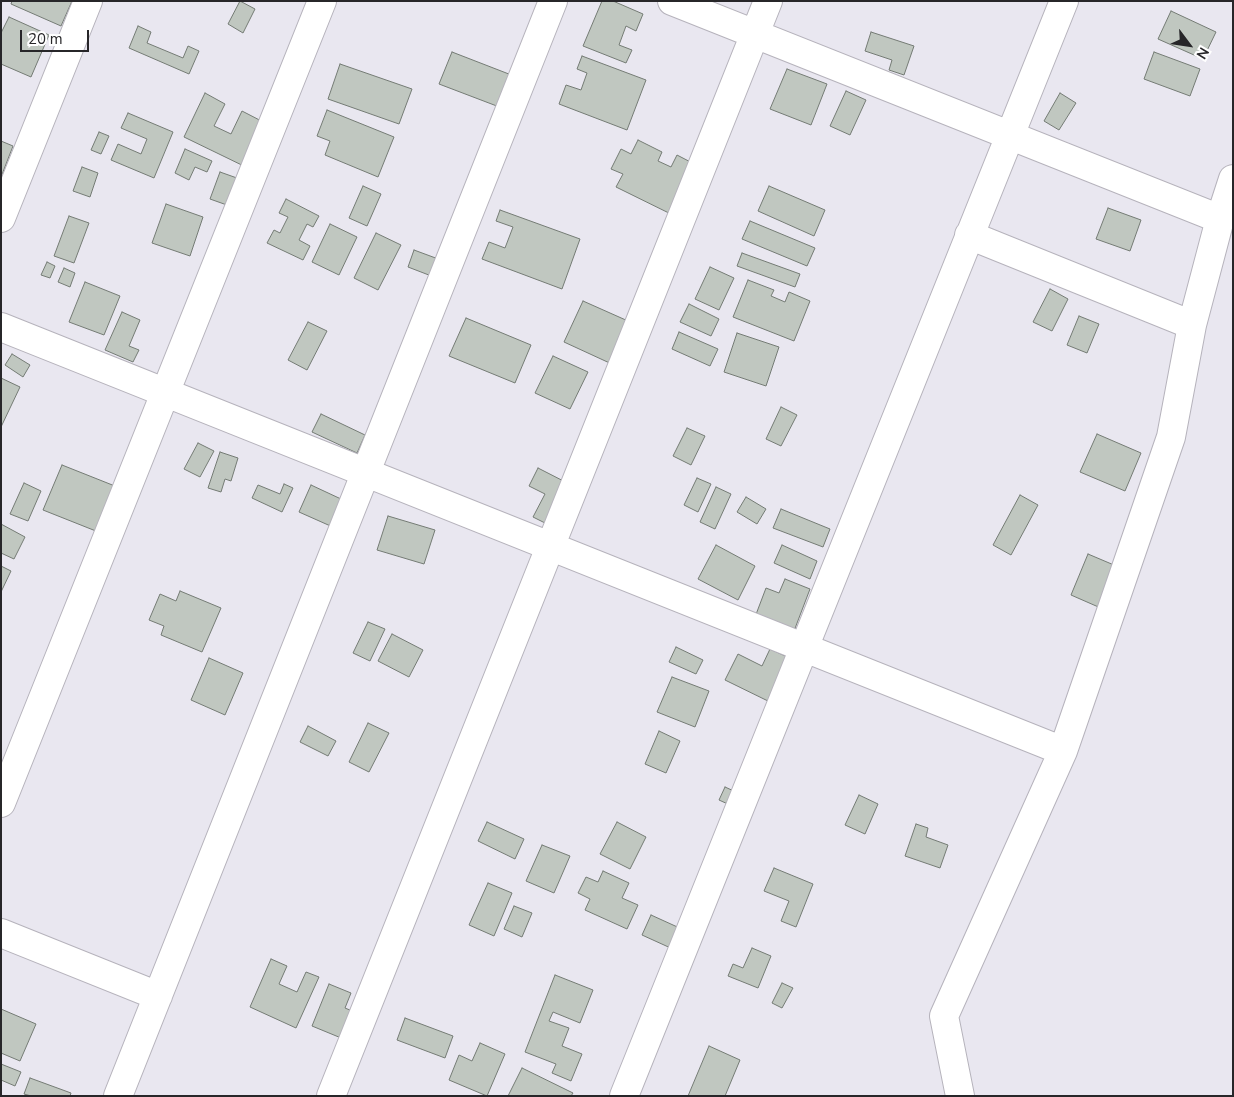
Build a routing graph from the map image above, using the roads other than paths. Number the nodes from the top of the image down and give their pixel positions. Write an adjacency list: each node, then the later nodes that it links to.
1 (88, 1): 10 (street)
2 (322, 1): 15 (street)
3 (553, 1): 16 (street)
4 (672, 1): 7 (street)
5 (768, 1): 7 (street)
6 (1064, 1): 8 (street)
7 (755, 34): 8 (street); 17 (street)
8 (1010, 136): 11 (street); 12 (street)
9 (1233, 178): 11 (street)
10 (1, 218)
11 (1220, 219): 13 (street)
12 (970, 235): 13 (street); 18 (street)
13 (1192, 325): 19 (street)
14 (1, 327): 15 (street)
15 (166, 393): 16 (street); 20 (street)
16 (365, 474): 17 (street); 22 (street)
17 (550, 546): 18 (street); 24 (street)
18 (804, 647): 19 (street); 25 (street)
19 (1063, 751): 26 (street)
20 (1, 803)
21 (1, 932): 22 (street)
22 (158, 996): 23 (street)
23 (118, 1096)
24 (332, 1096)
25 (624, 1096)
26 (960, 1096)

